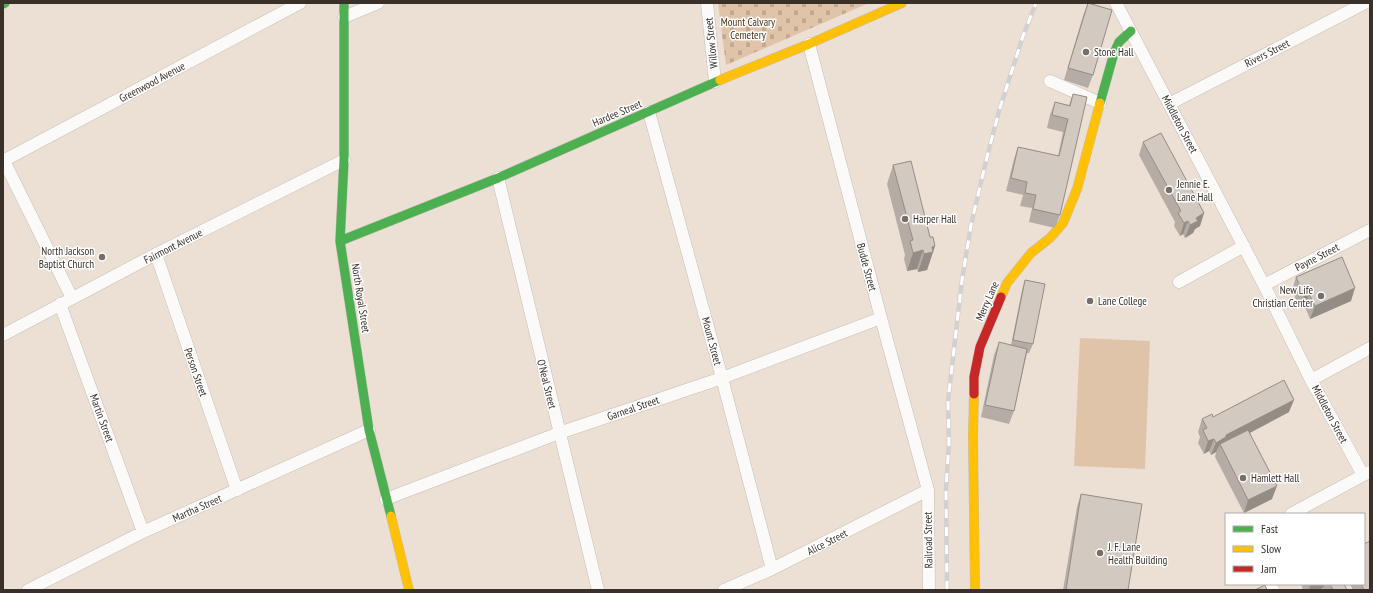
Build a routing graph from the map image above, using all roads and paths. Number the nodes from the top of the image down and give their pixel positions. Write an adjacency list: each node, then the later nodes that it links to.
1 (300, 3): 17 (street, Greenwood Avenue)
2 (344, 3): 8 (street, North Royal Street)
3 (378, 3): 8 (street)
4 (707, 3): 12 (street, Willow Street)
5 (902, 3): 10 (street, Hardee Street)
6 (1116, 3): 9 (street, Middleton Street)
7 (1365, 3): 14 (street, Rivers Street)
8 (344, 17): 16 (street, North Royal Street)
9 (1131, 31): 13 (street, Merry Lane); 14 (street, Middleton Street)
10 (809, 44): 12 (street, Hardee Street); 27 (street, Budde Street)
11 (1050, 81): 13 (street)
12 (715, 82): 15 (street, Hardee Street)
13 (1100, 103): 46 (street, Merry Lane)
14 (1169, 104): 21 (street, Middleton Street)
15 (649, 112): 18 (street, Hardee Street); 30 (street, Mount Street)
16 (344, 160): 20 (street, North Royal Street); 22 (street, Fairmont Avenue)
17 (3, 161): 25 (street)
18 (498, 178): 20 (street, Hardee Street); 33 (street, O'Neal Street)
19 (1370, 230): 24 (street, Payne Street)
20 (340, 241): 32 (street, North Royal Street)
21 (1244, 246): 23 (street); 24 (street, Middleton Street)
22 (156, 254): 25 (street, Fairmont Avenue); 35 (street, Person Street)
23 (1179, 282)
24 (1264, 284): 31 (street, Middleton Street)
25 (72, 298): 26 (street, Fairmont Avenue)
26 (60, 304): 28 (street, Fairmont Avenue); 39 (street, Martin Street)
27 (880, 318): 30 (street, Garneal Street); 36 (street, Budde Street)
28 (3, 335)
29 (1370, 348): 31 (street)
30 (722, 378): 33 (street, Garneal Street); 40 (street, Mount Street)
31 (1311, 380): 34 (street, Middleton Street)
32 (369, 430): 35 (street, Martha Street); 37 (street, North Royal Street)
33 (559, 433): 37 (street, Garneal Street); 43 (street, O'Neal Street)
34 (1366, 474): 38 (street)
35 (237, 490): 39 (street, Martha Street)
36 (928, 490): 40 (street, Alice Street); 45 (street, Railroad Street)
37 (386, 499): 42 (street, North Royal Street)
38 (1293, 513)
39 (143, 532): 41 (street, Martha Street)
40 (772, 569): 44 (street, Alice Street)
41 (28, 590)
42 (409, 590)
43 (598, 590)
44 (724, 590)
45 (929, 590)
46 (975, 590)

